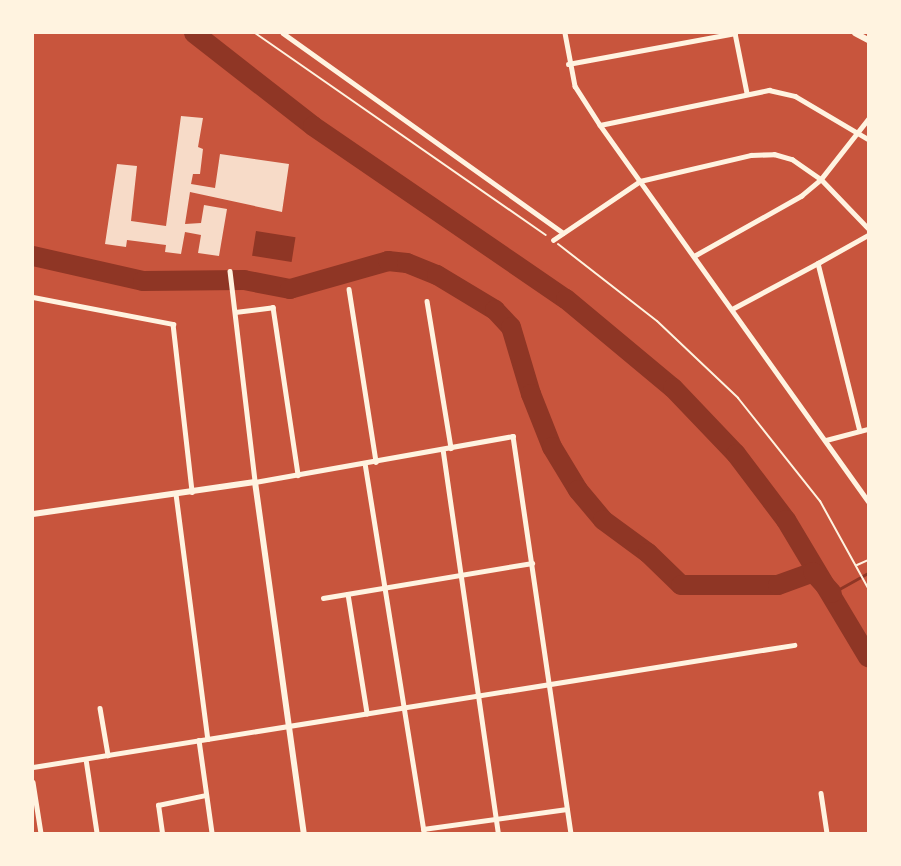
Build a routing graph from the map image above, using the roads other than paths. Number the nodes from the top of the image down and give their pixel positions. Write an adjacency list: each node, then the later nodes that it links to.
1 (283, 33): 14 (street)
2 (565, 33): 5 (street)
3 (855, 33): 4 (street)
4 (868, 40)
5 (568, 64): 6 (street); 8 (street)
6 (747, 93): 8 (street); 9 (street)
7 (868, 119): 9 (street)
8 (600, 125): 12 (street)
9 (859, 131): 10 (street); 11 (street)
10 (868, 139)
11 (820, 179): 12 (street); 13 (street); 17 (street)
12 (640, 180): 14 (street); 17 (street)
13 (868, 228)
14 (563, 233): 16 (street)
15 (868, 235): 18 (street)
16 (553, 240)
17 (694, 256): 23 (street)
18 (818, 263): 23 (street); 26 (street)
19 (230, 272): 24 (street)
20 (349, 289): 30 (street)
21 (33, 297): 34 (street)
22 (427, 301): 28 (street)
23 (732, 309): 27 (street)
24 (235, 312): 32 (street); 33 (street)
25 (868, 429): 26 (street)
26 (860, 431): 27 (street)
27 (826, 440): 36 (street)
28 (451, 448): 29 (street); 38 (street)
29 (443, 449): 30 (street); 39 (street)
30 (376, 462): 31 (street)
31 (365, 463): 32 (street); 40 (street)
32 (298, 475): 33 (street)
33 (255, 482): 34 (street); 49 (street)
34 (192, 492): 35 (street)
35 (176, 494): 37 (street); 50 (street)
36 (868, 501)
37 (33, 514)
38 (532, 563): 39 (street); 44 (street)
39 (461, 575): 40 (street); 45 (street)
40 (385, 588): 41 (street); 46 (street)
41 (348, 594): 42 (street); 48 (street)
42 (323, 598)
43 (794, 645): 44 (street)
44 (549, 687): 45 (street); 58 (street)
45 (478, 697): 46 (street); 59 (street)
46 (403, 706): 48 (street); 60 (street)
47 (100, 708): 52 (street)
48 (367, 713): 49 (street)
49 (289, 726): 50 (street); 65 (street)
50 (208, 739): 51 (street)
51 (199, 741): 52 (street); 57 (street)
52 (108, 755): 53 (street)
53 (86, 759): 54 (street); 62 (street)
54 (33, 767)
55 (33, 782): 61 (street)
56 (820, 793): 68 (street)
57 (206, 795): 63 (street); 64 (street)
58 (567, 809): 59 (street); 67 (street)
59 (496, 818): 60 (street); 66 (street)
60 (424, 831)
61 (41, 833)
62 (98, 833)
63 (162, 833)
64 (212, 833)
65 (304, 833)
66 (498, 833)
67 (571, 833)
68 (827, 833)

